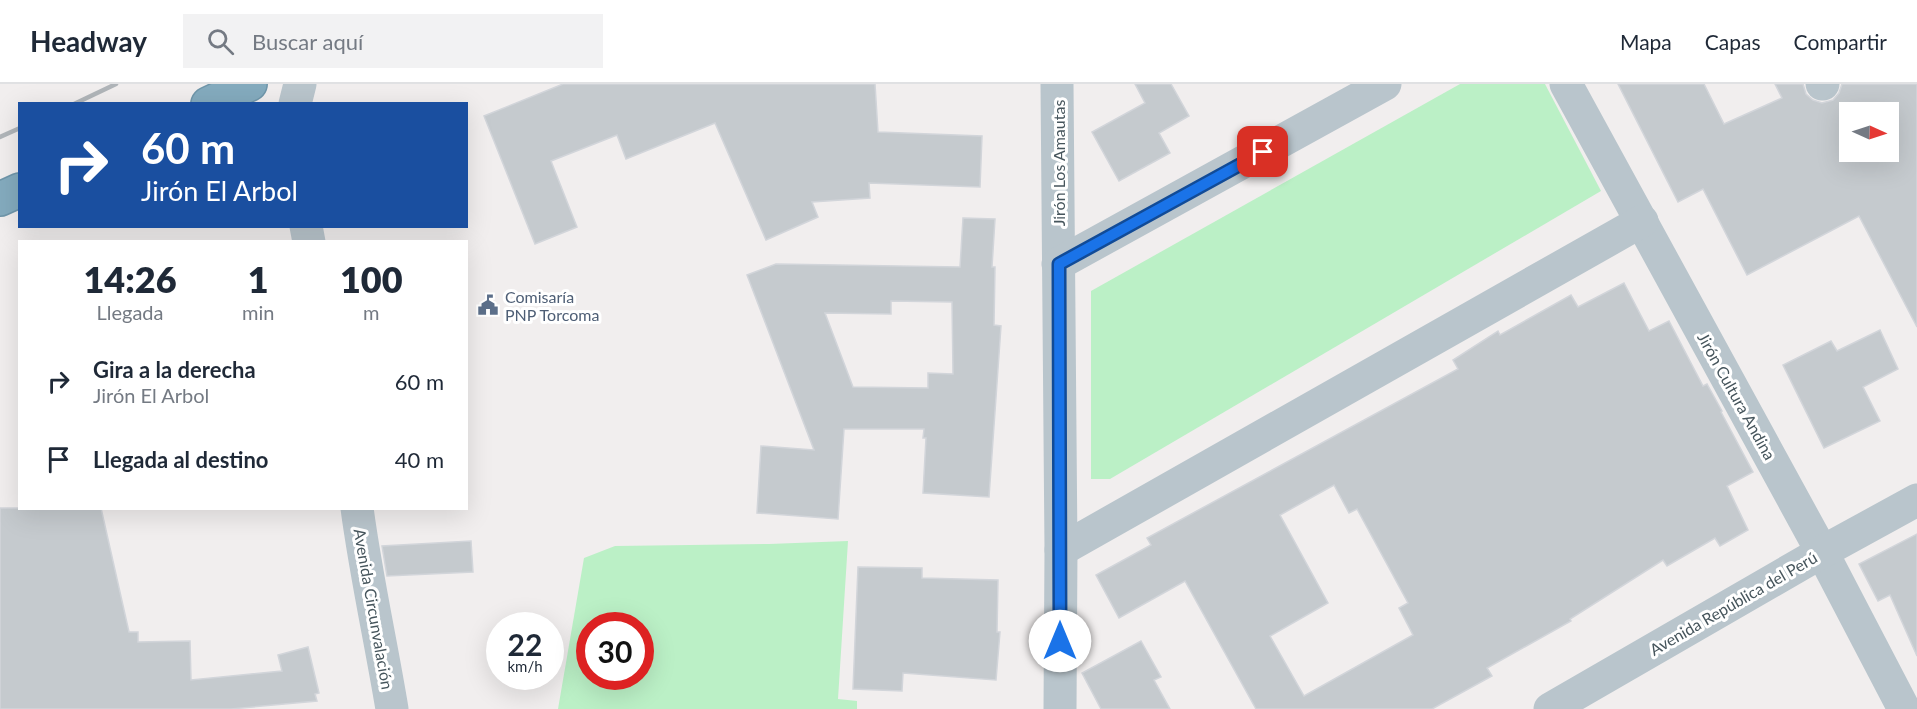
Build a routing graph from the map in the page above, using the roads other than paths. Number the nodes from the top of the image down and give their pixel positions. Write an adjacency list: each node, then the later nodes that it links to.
1 (250, 84): 6 (highway)
2 (300, 84): 7 (street)
3 (1057, 84): 11 (street, Jirón Los Amautas)
4 (1385, 84): 11 (street)
5 (1566, 84): 10 (street, Jirón Cultura Andina)
6 (212, 102)
7 (296, 102)
8 (18, 191): 9 (highway)
9 (0, 200)
10 (1642, 221): 14 (street); 15 (street, Jirón Cultura Andina)
11 (1059, 264): 14 (street, Jirón Los Amautas)
12 (1917, 500): 15 (street, Avenida República del Perú)
13 (357, 510): 16 (street, Avenida Circunvalación)
14 (1061, 550): 17 (street, Jirón Los Amautas)
15 (1822, 552): 18 (street, Avenida República del Perú); 19 (street, Jirón Cultura Andina)
16 (392, 709)
17 (1060, 709)
18 (1550, 709)
19 (1904, 709)

